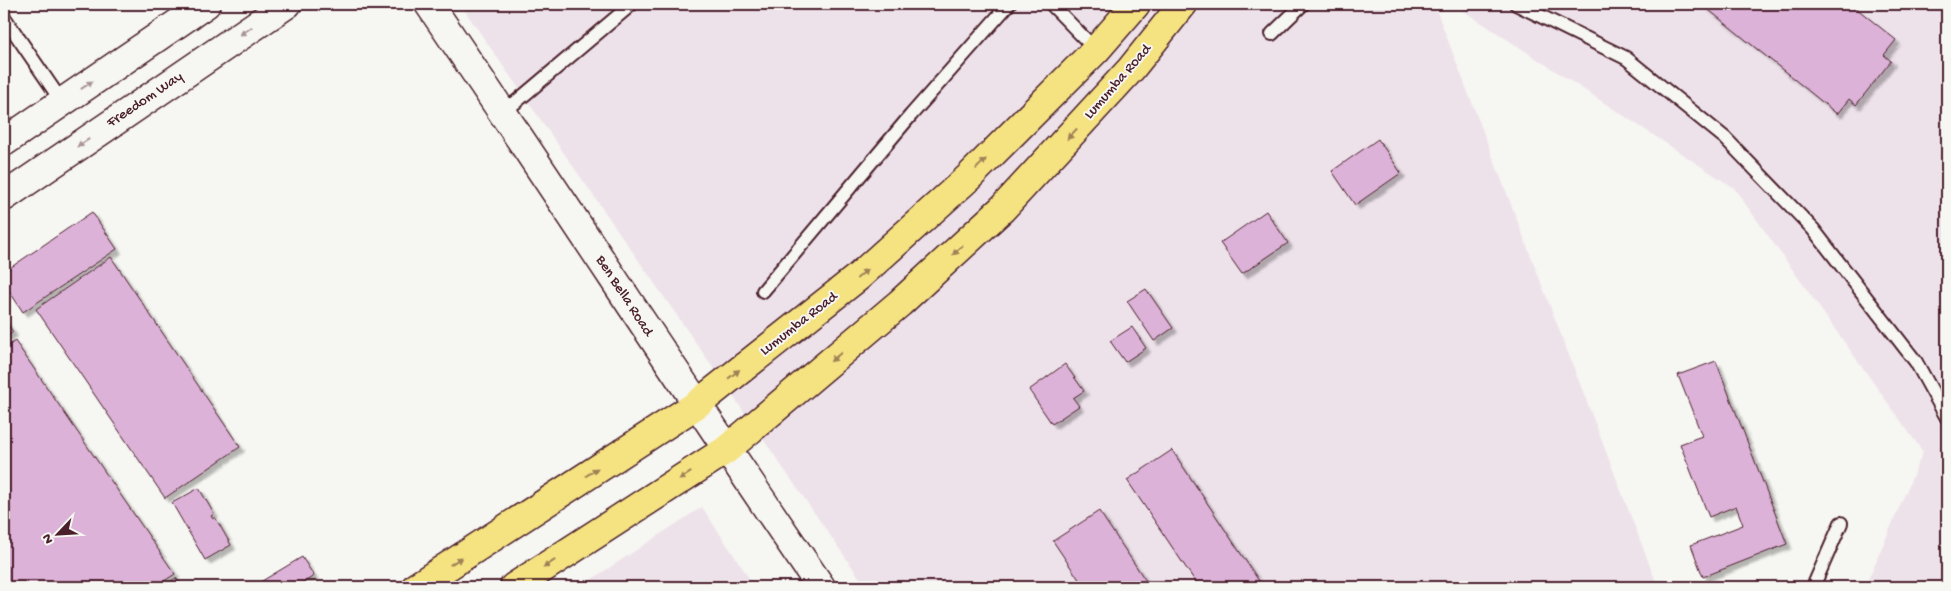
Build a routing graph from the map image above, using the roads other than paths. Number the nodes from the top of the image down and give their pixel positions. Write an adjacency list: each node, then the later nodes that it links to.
1 (287, 4): 17 (main road, Freedom Way, one-way to 17)
2 (428, 4): 15 (main road, Ben Bella Road)
3 (632, 4): 15 (lane)
4 (1008, 4): 18 (lane)
5 (1051, 4): 13 (lane)
6 (1136, 4): 13 (main road, Lumumba Road)
7 (1183, 4): 21 (main road, Lumumba Road, one-way to 21)
8 (1303, 4): 12 (lane)
9 (1516, 4): 20 (lane)
10 (196, 7): 14 (main road, one-way to 10)
11 (4, 17): 14 (lane)
12 (1272, 34)
13 (1096, 50): 19 (main road, Lumumba Road, one-way to 13)
14 (62, 102): 16 (main road)
15 (503, 113): 19 (main road, Ben Bella Road)
16 (4, 142)
17 (4, 197)
18 (763, 291)
19 (696, 404): 21 (main road, Ben Bella Road); 23 (main road, Lumumba Road, one-way to 19)
20 (1947, 418)
21 (726, 450): 24 (main road, Lumumba Road, one-way to 24); 25 (main road, Ben Bella Road)
22 (1841, 523): 26 (lane)
23 (416, 587)
24 (514, 587)
25 (821, 587)
26 (1813, 587)

